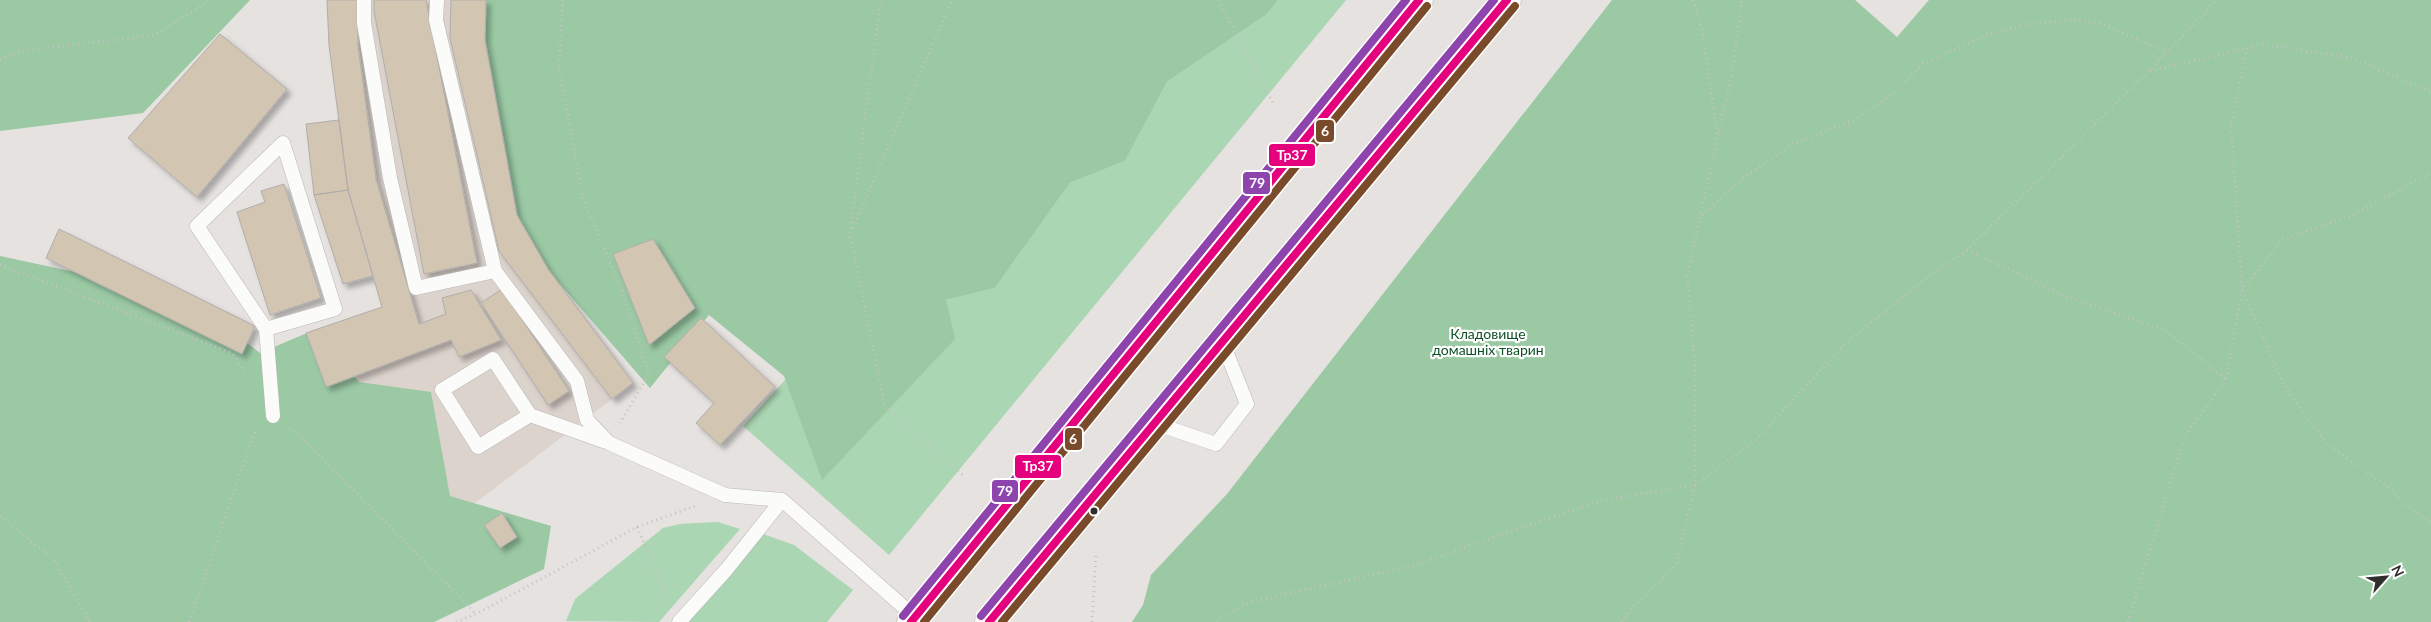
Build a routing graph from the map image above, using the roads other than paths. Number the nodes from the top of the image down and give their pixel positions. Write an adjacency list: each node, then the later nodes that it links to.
1 (364, 0): 5 (lane)
2 (437, 0): 5 (lane)
3 (1419, 0): 13 (main road)
4 (1506, 0): 7 (main road)
5 (495, 271): 11 (lane)
6 (266, 329): 6 (lane); 9 (lane)
7 (1222, 341): 10 (main road); 10 (lane)
8 (530, 415): 8 (lane); 11 (lane)
9 (273, 416)
10 (1154, 423): 15 (main road)
11 (609, 443): 12 (lane)
12 (782, 500): 13 (lane); 14 (lane)
13 (913, 620)
14 (679, 622)
15 (989, 622)

